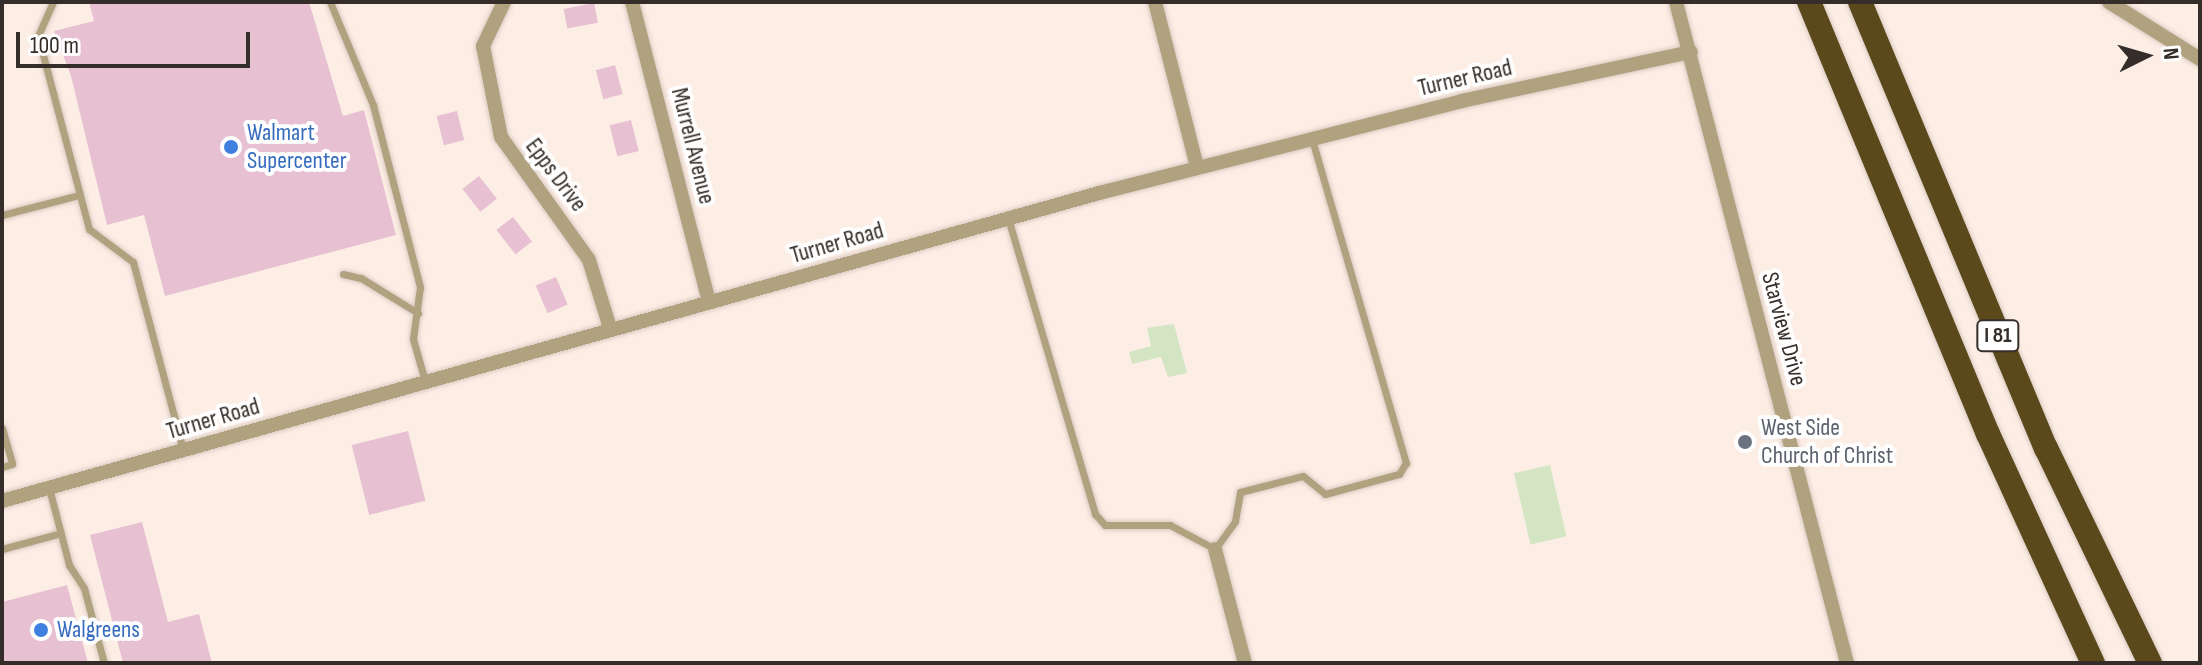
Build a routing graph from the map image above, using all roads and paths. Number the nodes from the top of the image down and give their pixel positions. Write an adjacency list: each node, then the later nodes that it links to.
1 (53, 2): 14 (lane)
2 (330, 2): 19 (lane)
3 (504, 2): 20 (street, Epps Drive)
4 (632, 2): 18 (street, Murrell Avenue)
5 (1155, 2): 13 (street)
6 (1676, 2): 10 (street, Starview Drive)
7 (1809, 2): 33 (highway, I 81)
8 (1860, 2): 34 (highway, I 81)
9 (2109, 2): 11 (street)
10 (1691, 52): 12 (street, Turner Road); 32 (street, Starview Drive)
11 (2200, 59)
12 (1312, 138): 13 (street, Turner Road); 29 (lane)
13 (1197, 167): 16 (street, Turner Road)
14 (79, 195): 15 (lane); 23 (lane)
15 (2, 215)
16 (1008, 218): 18 (street, Turner Road); 29 (lane)
17 (343, 274): 19 (lane)
18 (709, 301): 20 (street, Turner Road)
19 (418, 313): 21 (lane)
20 (610, 328): 21 (street, Turner Road)
21 (425, 381): 23 (street, Turner Road)
22 (2, 428): 24 (lane)
23 (183, 450): 25 (street, Turner Road)
24 (2, 467)
25 (49, 488): 26 (street, Turner Road); 27 (lane)
26 (3, 497)
27 (61, 533): 28 (lane); 30 (lane)
28 (2, 549)
29 (1215, 549): 31 (street)
30 (104, 663)
31 (1245, 663)
32 (1847, 663)
33 (2093, 663)
34 (2150, 663)

